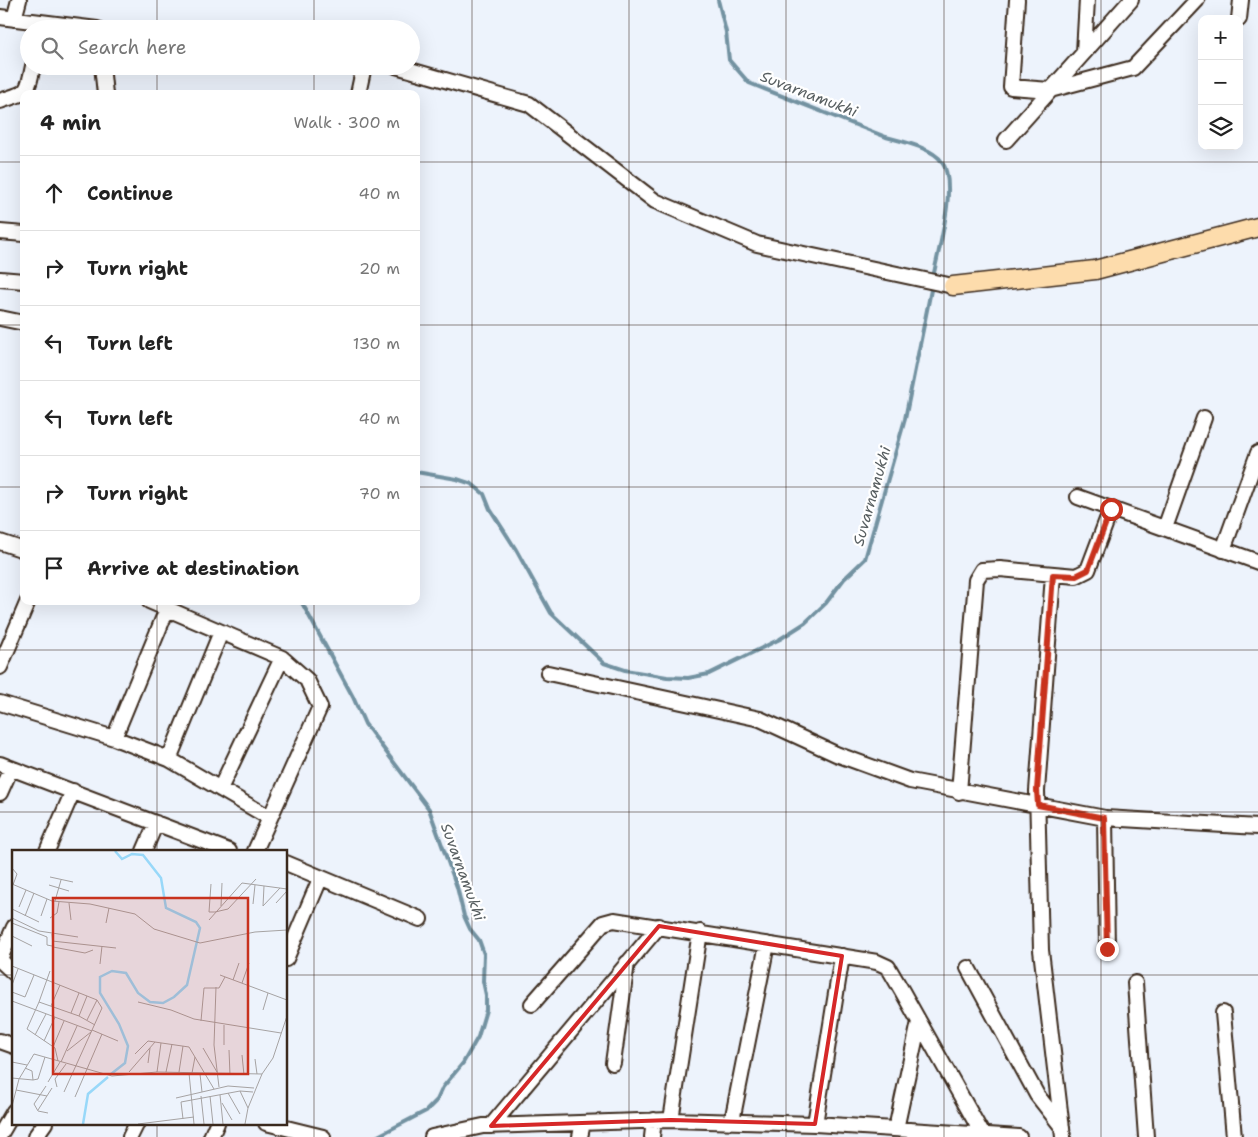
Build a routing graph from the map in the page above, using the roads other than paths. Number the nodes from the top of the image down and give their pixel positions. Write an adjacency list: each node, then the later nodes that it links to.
1 (19, 0): 8 (street)
2 (1017, 0): 18 (street)
3 (1087, 0): 10 (street)
4 (1131, 0): 10 (street)
5 (1197, 0): 18 (street)
6 (1241, 0): 7 (street)
7 (1239, 15)
8 (7, 18): 9 (street)
9 (20, 21)
10 (1084, 52): 18 (street)
11 (420, 73): 27 (street)
12 (31, 75): 15 (street)
13 (103, 75): 16 (street)
14 (362, 75): 17 (street)
15 (27, 90)
16 (105, 90)
17 (359, 90)
18 (1050, 90): 21 (street)
19 (20, 96): 20 (street)
20 (0, 101)
21 (1006, 140)
22 (1258, 227): 27 (main road)
23 (0, 232): 24 (street)
24 (20, 234)
25 (0, 279): 26 (street)
26 (20, 281)
27 (953, 286)
28 (0, 318): 29 (street)
29 (20, 322)
30 (1204, 418): 34 (street)
31 (1258, 453): 37 (street)
32 (1078, 497): 33 (street)
33 (1111, 509): 34 (street); 39 (street)
34 (1164, 528): 37 (street)
35 (0, 542): 36 (street)
36 (20, 549)
37 (1223, 550): 38 (street)
38 (1258, 562)
39 (1053, 575): 53 (street); 55 (street)
40 (26, 605): 45 (street)
41 (158, 605): 42 (street)
42 (167, 609): 43 (street); 48 (street)
43 (221, 632): 44 (street); 49 (street)
44 (282, 658): 51 (street); 56 (street)
45 (0, 667)
46 (548, 673): 53 (street)
47 (0, 703): 48 (street)
48 (114, 738): 49 (street)
49 (169, 759): 51 (street)
50 (6, 766): 52 (street); 54 (street)
51 (220, 789): 56 (street)
52 (73, 792): 58 (street); 60 (street)
53 (959, 792): 55 (street)
54 (0, 793)
55 (1038, 805): 57 (street); 99 (street)
56 (270, 818): 63 (street)
57 (1104, 818): 59 (street); 71 (street)
58 (156, 823): 61 (street); 62 (street)
59 (1258, 827)
60 (47, 850)
61 (144, 850)
62 (225, 850)
63 (256, 850)
64 (288, 865): 65 (street)
65 (320, 879): 66 (street); 72 (street)
66 (420, 919)
67 (659, 926): 69 (street); 75 (street); 79 (street)
68 (12, 932): 74 (street)
69 (700, 932): 70 (street); 87 (street)
70 (767, 944): 73 (street); 88 (street)
71 (1107, 949)
72 (288, 954)
73 (842, 956): 81 (street); 94 (street)
74 (0, 959): 77 (street)
75 (628, 962): 84 (street); 95 (street)
76 (968, 968): 99 (street)
77 (12, 971)
78 (1135, 983): 110 (street)
79 (532, 1004)
80 (1223, 1013): 111 (street)
81 (920, 1022): 97 (street); 101 (street)
82 (0, 1041): 83 (street)
83 (12, 1045)
84 (613, 1063)
85 (12, 1113): 96 (street)
86 (654, 1120): 87 (street); 89 (street); 108 (street)
87 (671, 1120): 88 (street)
88 (732, 1121): 94 (street)
89 (583, 1123): 95 (street); 107 (street)
90 (44, 1124): 102 (street)
91 (136, 1124): 103 (street)
92 (217, 1124): 104 (street)
93 (270, 1124): 105 (street)
94 (815, 1124): 98 (street)
95 (491, 1126): 106 (street)
96 (1, 1129)
97 (896, 1129): 98 (street); 100 (street)
98 (882, 1132)
99 (1063, 1133)
100 (953, 1135): 101 (street)
101 (984, 1136): 109 (street)
102 (36, 1137)
103 (130, 1137)
104 (211, 1137)
105 (324, 1137)
106 (432, 1137)
107 (580, 1137)
108 (652, 1137)
109 (1019, 1137)
110 (1146, 1137)
111 (1234, 1137)

